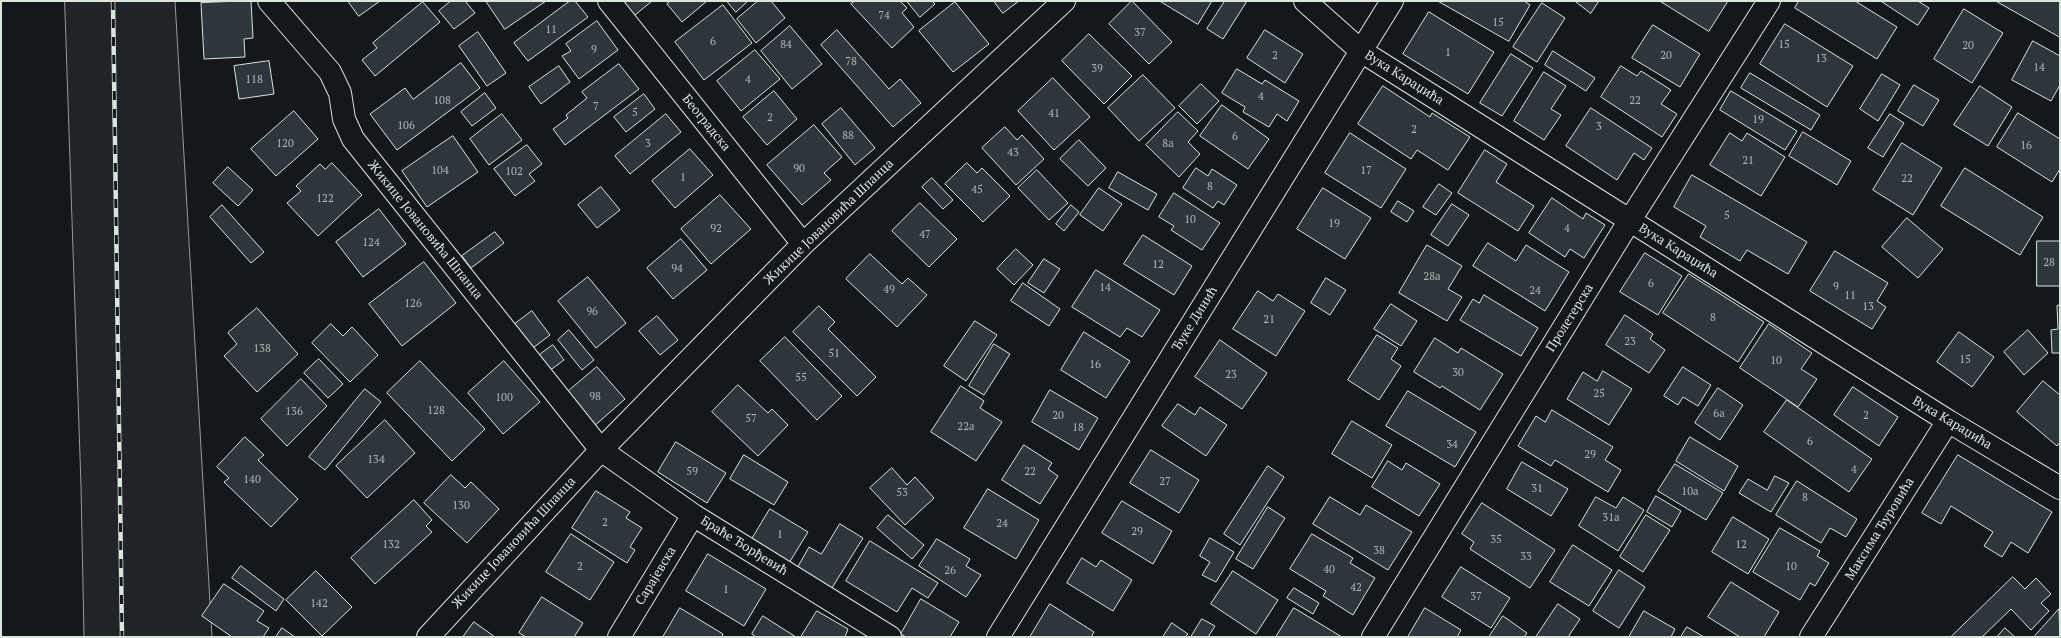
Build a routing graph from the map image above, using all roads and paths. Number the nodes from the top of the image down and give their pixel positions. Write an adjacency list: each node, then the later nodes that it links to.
1 (269, 1): 11 (street, Жикице Јовановића Шпанца)
2 (608, 1): 9 (street, Београдска)
3 (1305, 1): 7 (street, Вука Караџића)
4 (1392, 1): 7 (street, Ђуке Динић)
5 (1769, 1): 8 (street, Пролетерска)
6 (1056, 4): 9 (street, Жикице Јовановића Шпанца)
7 (1361, 51): 8 (street, Вука Караџића); 17 (street, Ђуке Динић)
8 (1630, 220): 10 (street, Вука Караџића); 18 (street, Пролетерска)
9 (803, 244): 11 (street, Жикице Јовановића Шпанца)
10 (1948, 421): 12 (street, Вука Караџића); 19 (street, Максима Ђуровића)
11 (601, 450): 13 (street, Браће Ђорђевић); 14 (street, Жикице Јовановића Шпанца)
12 (2060, 488)
13 (693, 515): 15 (street, Сарајевска); 16 (street, Браће Ђорђевић)
14 (428, 637)
15 (619, 637)
16 (890, 637)
17 (998, 637)
18 (1373, 637)
19 (1811, 637)

